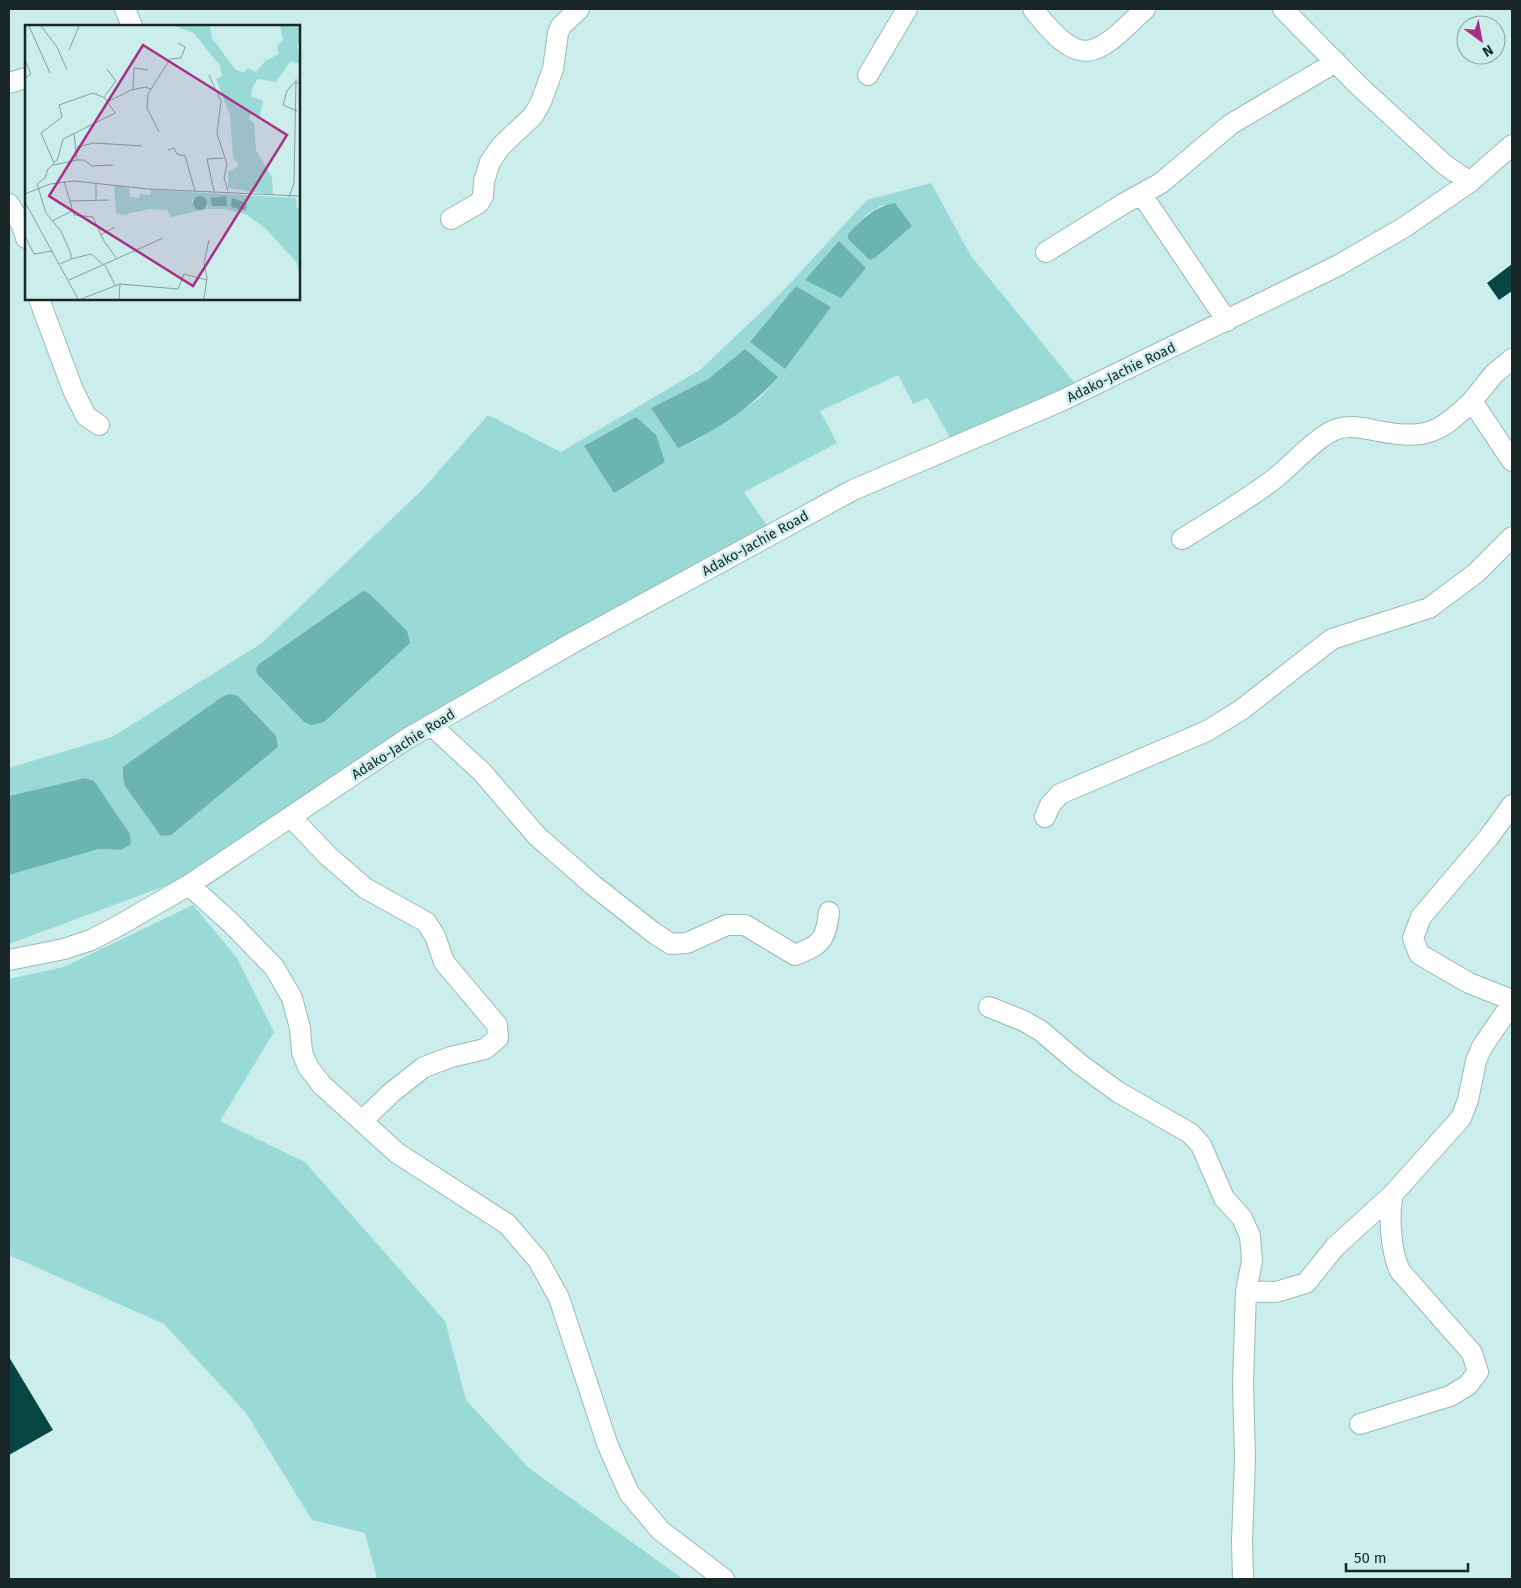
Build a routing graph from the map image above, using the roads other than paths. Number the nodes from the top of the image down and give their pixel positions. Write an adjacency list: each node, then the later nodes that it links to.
1 (125, 9): 7 (street)
2 (579, 9): 16 (street)
3 (907, 9): 9 (street)
4 (1033, 9): 5 (street)
5 (1145, 9)
6 (1283, 9): 8 (street)
7 (132, 25)
8 (1336, 62): 13 (street); 14 (street)
9 (868, 75)
10 (25, 78): 11 (street)
11 (9, 83)
12 (1512, 146): 13 (street, Adako-Jachie Road)
13 (1470, 182): 20 (street, Adako-Jachie Road)
14 (1142, 195): 18 (street); 20 (street)
15 (9, 204): 17 (street)
16 (451, 219)
17 (25, 235)
18 (1046, 252)
19 (39, 300): 23 (street)
20 (1227, 320): 27 (street, Adako-Jachie Road)
21 (1512, 359): 22 (street)
22 (1472, 401): 24 (street); 26 (street)
23 (99, 425)
24 (1512, 461)
25 (1512, 537): 30 (street)
26 (1182, 539)
27 (431, 725): 29 (street, Adako-Jachie Road); 32 (street)
28 (1512, 805): 34 (street)
29 (291, 817): 31 (street, Adako-Jachie Road); 36 (street)
30 (1045, 817)
31 (189, 885): 33 (street, Adako-Jachie Road); 36 (street)
32 (829, 912)
33 (9, 960)
34 (1512, 1001): 37 (street)
35 (988, 1007): 38 (street)
36 (362, 1122): 40 (street)
37 (1393, 1194): 38 (street); 39 (street)
38 (1246, 1291): 41 (street)
39 (1360, 1424)
40 (724, 1579)
41 (1243, 1579)

